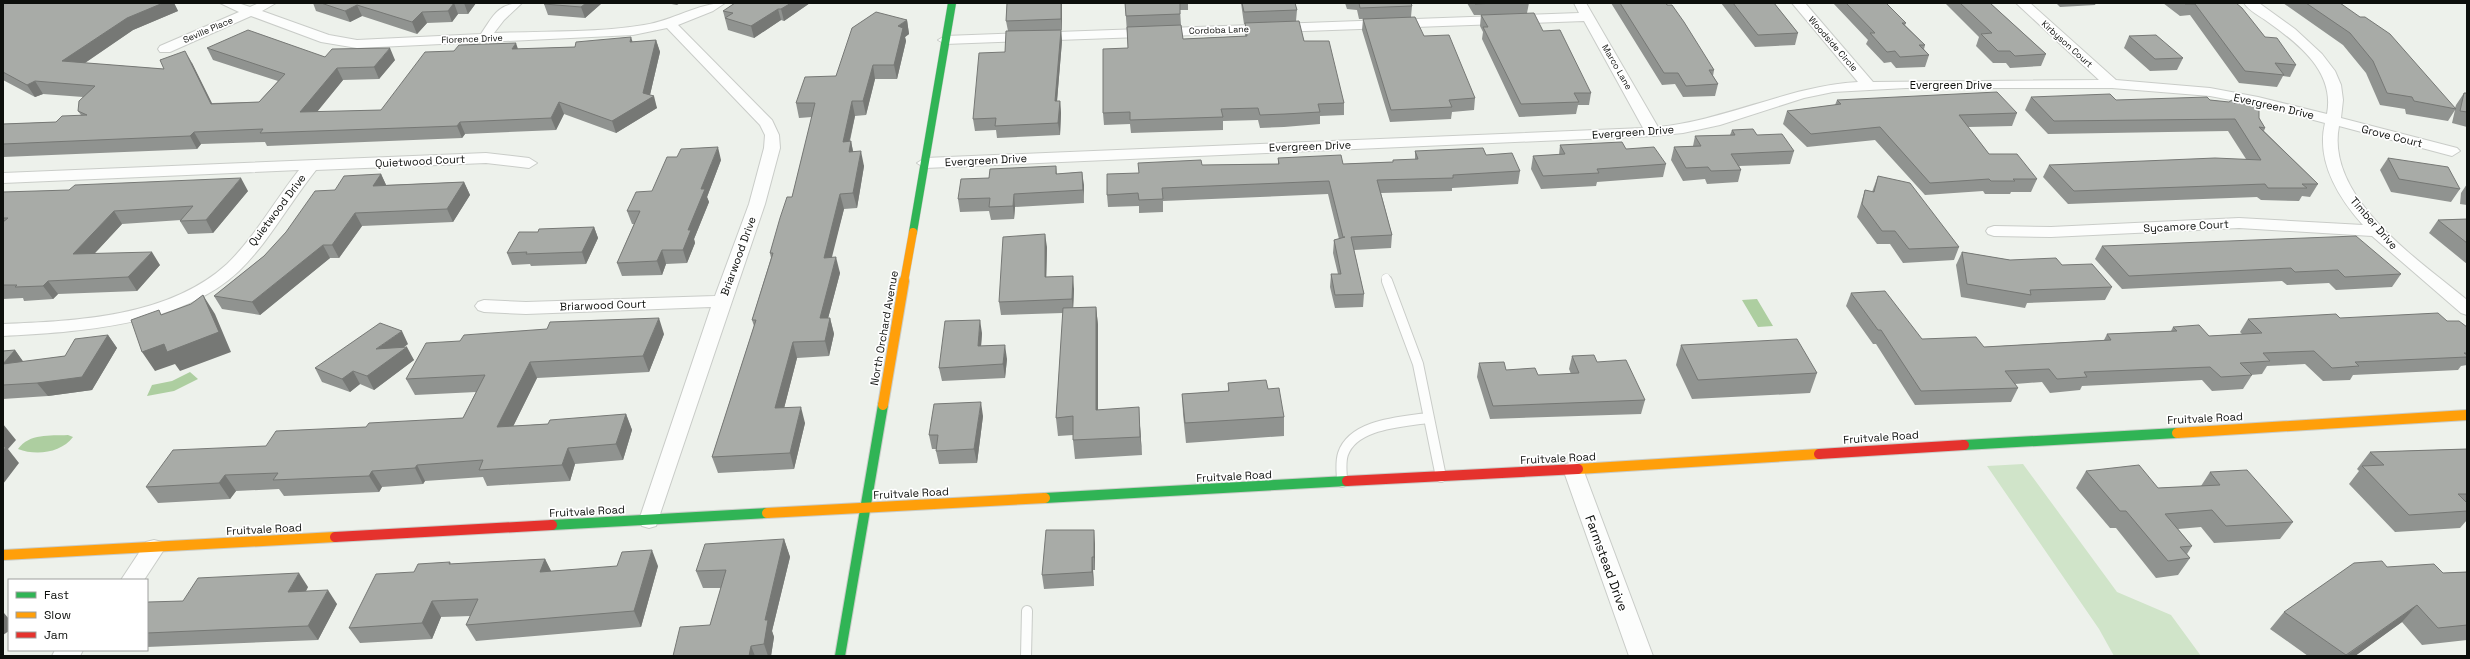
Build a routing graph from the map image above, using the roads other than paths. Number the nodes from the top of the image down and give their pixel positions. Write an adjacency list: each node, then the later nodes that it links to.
1 (226, 3): 10 (street, Florence Drive)
2 (270, 3): 10 (street, Seville Place)
3 (516, 3): 13 (street)
4 (719, 3): 12 (street, Florence Drive)
5 (952, 3): 14 (street, North Orchard Avenue)
6 (1580, 3): 11 (street, Marco Lane)
7 (1798, 3): 17 (street, Woodside Circle)
8 (2022, 3): 16 (street, Kirbyson Court)
9 (2250, 3): 18 (street, Timber Drive)
10 (250, 12): 13 (street, Florence Drive); 15 (street, Seville Place)
11 (1588, 17): 14 (street, Cordoba Lane); 19 (street, Marco Lane)
12 (670, 24): 13 (street, Florence Drive); 28 (street, Briarwood Drive)
13 (484, 39)
14 (945, 40): 22 (street, North Orchard Avenue)
15 (165, 49)
16 (2112, 84): 17 (street, Evergreen Drive); 18 (street, Evergreen Drive)
17 (1868, 85): 19 (street, Evergreen Drive)
18 (2333, 120): 20 (street, Grove Court); 26 (street, Timber Drive)
19 (1653, 132): 22 (street, Evergreen Drive)
20 (2452, 151)
21 (529, 163): 23 (street, Quietwood Court)
22 (925, 163): 37 (street, North Orchard Avenue)
23 (311, 166): 24 (street, Quietwood Drive); 31 (street, Quietwood Drive)
24 (3, 178)
25 (1994, 231): 26 (street, Sycamore Court)
26 (2378, 231): 30 (street, Timber Drive)
27 (1386, 278): 33 (lane)
28 (722, 301): 29 (street, Briarwood Court); 38 (street, Briarwood Drive)
29 (484, 306)
30 (2467, 309)
31 (3, 330)
32 (2467, 415): 34 (street, Fruitvale Road)
33 (1427, 418): 35 (lane); 36 (lane)
34 (1573, 469): 35 (street, Fruitvale Road); 45 (street, Farmstead Drive)
35 (1441, 477): 36 (street, Fruitvale Road)
36 (1342, 482): 37 (street, Fruitvale Road)
37 (866, 507): 38 (street, Fruitvale Road); 43 (street, North Orchard Avenue)
38 (649, 520): 39 (street, Fruitvale Road)
39 (154, 548): 40 (street, Fruitvale Road); 41 (street)
40 (3, 555)
41 (133, 579)
42 (1027, 611): 44 (lane)
43 (840, 656)
44 (1026, 656)
45 (1641, 656)

